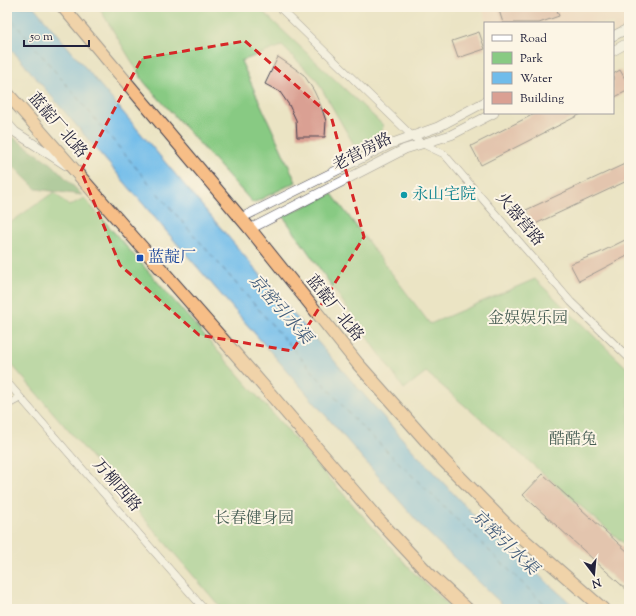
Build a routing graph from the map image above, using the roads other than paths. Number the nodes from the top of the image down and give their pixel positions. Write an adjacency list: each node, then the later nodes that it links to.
1 (63, 7): 14 (highway, 蓝靛厂北路)
2 (279, 7): 11 (street, 火器营路)
3 (629, 28): 4 (street)
4 (614, 36)
5 (629, 42): 6 (street)
6 (614, 50)
7 (7, 93): 13 (highway, 蓝靛厂北路)
8 (484, 103): 11 (street, 老营房路)
9 (492, 114): 12 (street, 老营房路)
10 (7, 123): 13 (street)
11 (412, 136): 12 (street, 火器营路); 14 (street, 老营房路)
12 (423, 144): 15 (street, 老营房路); 16 (street, 火器营路)
13 (74, 169): 21 (highway, 蓝靛厂北路)
14 (241, 218): 15 (highway, 蓝靛厂北路)
15 (250, 229): 22 (highway, 蓝靛厂北路)
16 (629, 358)
17 (7, 382): 18 (street, 万柳西路)
18 (20, 398): 19 (street); 20 (street, 万柳西路)
19 (7, 405)
20 (204, 609)
21 (467, 609)
22 (603, 609)

